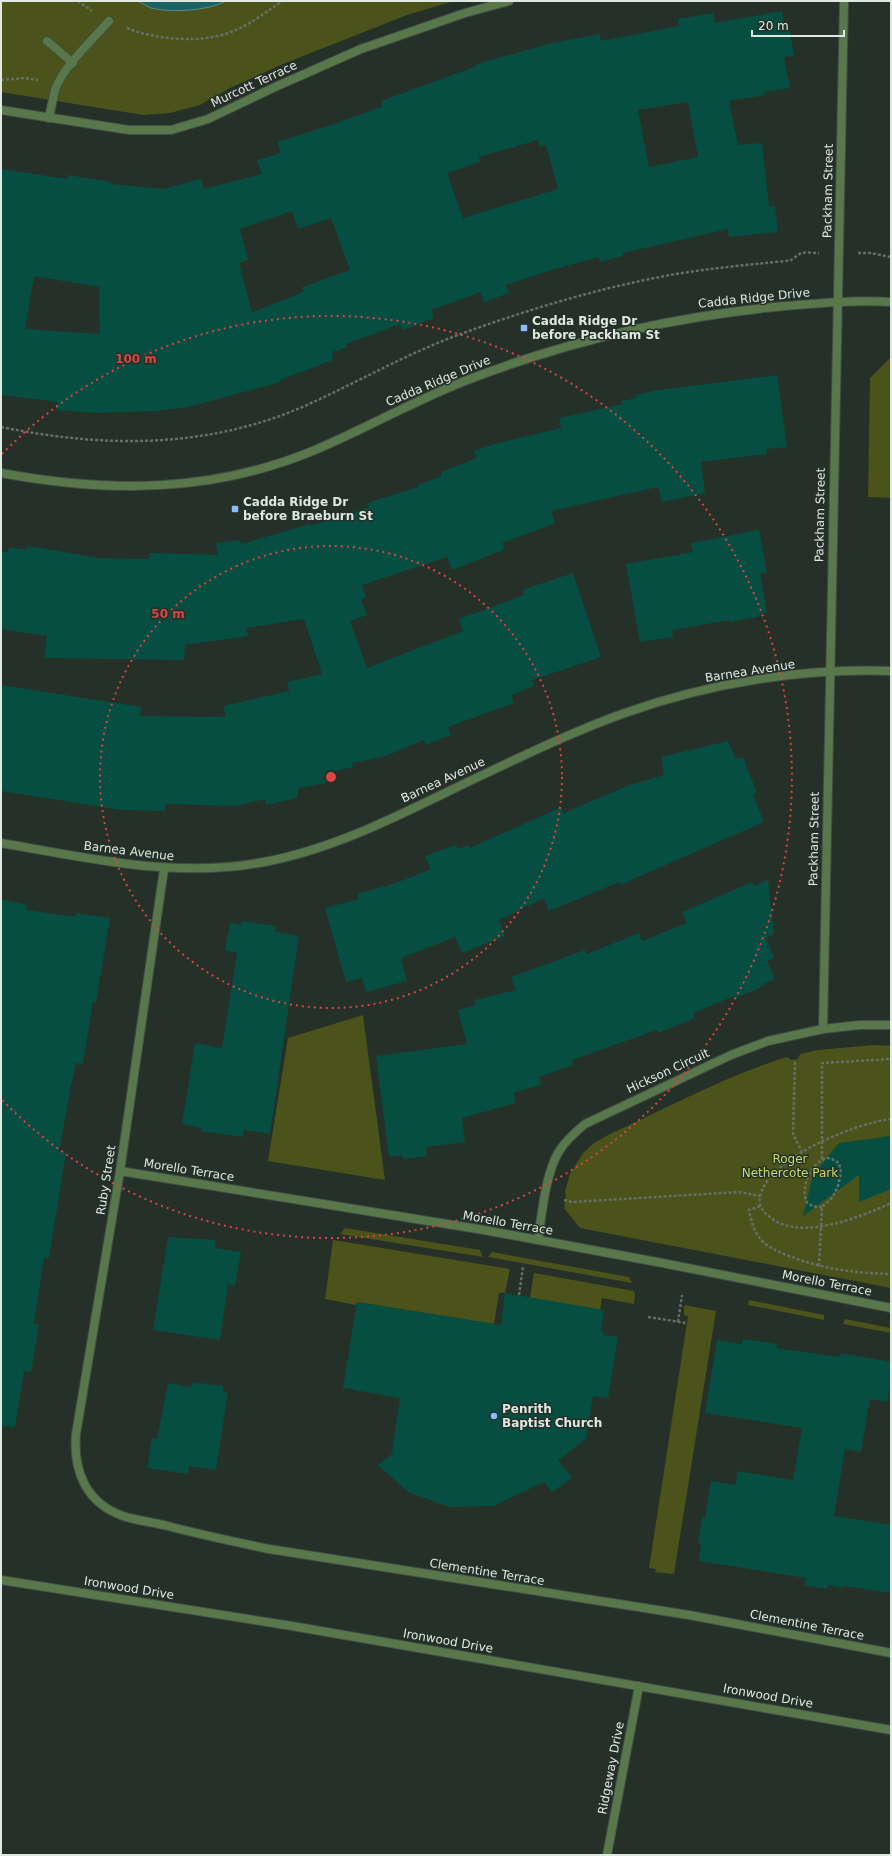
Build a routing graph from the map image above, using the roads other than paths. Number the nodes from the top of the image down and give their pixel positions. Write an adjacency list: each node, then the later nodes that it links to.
1 (509, 1): 7 (street, Murcott Terrace)
2 (844, 1): 8 (street, Packham Street)
3 (109, 21): 5 (street)
4 (47, 41): 5 (street)
5 (72, 63): 7 (street)
6 (1, 110): 7 (street, Murcott Terrace)
7 (50, 118)
8 (836, 302): 9 (street, Cadda Ridge Drive); 10 (street, Cadda Ridge Drive); 12 (street, Packham Street)
9 (891, 302)
10 (1, 473)
11 (891, 671): 12 (street, Barnea Avenue)
12 (829, 672): 14 (street, Barnea Avenue); 16 (street, Packham Street)
13 (1, 843): 14 (street, Barnea Avenue)
14 (164, 869): 17 (street, Ruby Street)
15 (891, 1025): 16 (street, Hickson Circuit)
16 (823, 1029): 18 (street, Hickson Circuit)
17 (120, 1170): 18 (street, Morello Terrace); 20 (street, Ruby Street)
18 (538, 1240): 19 (street, Morello Terrace)
19 (891, 1308)
20 (88, 1492): 22 (street, Clementine Terrace)
21 (1, 1580): 23 (street, Ironwood Drive)
22 (891, 1653)
23 (639, 1686): 24 (street, Ironwood Drive); 25 (street, Ridgeway Drive)
24 (891, 1730)
25 (607, 1855)

